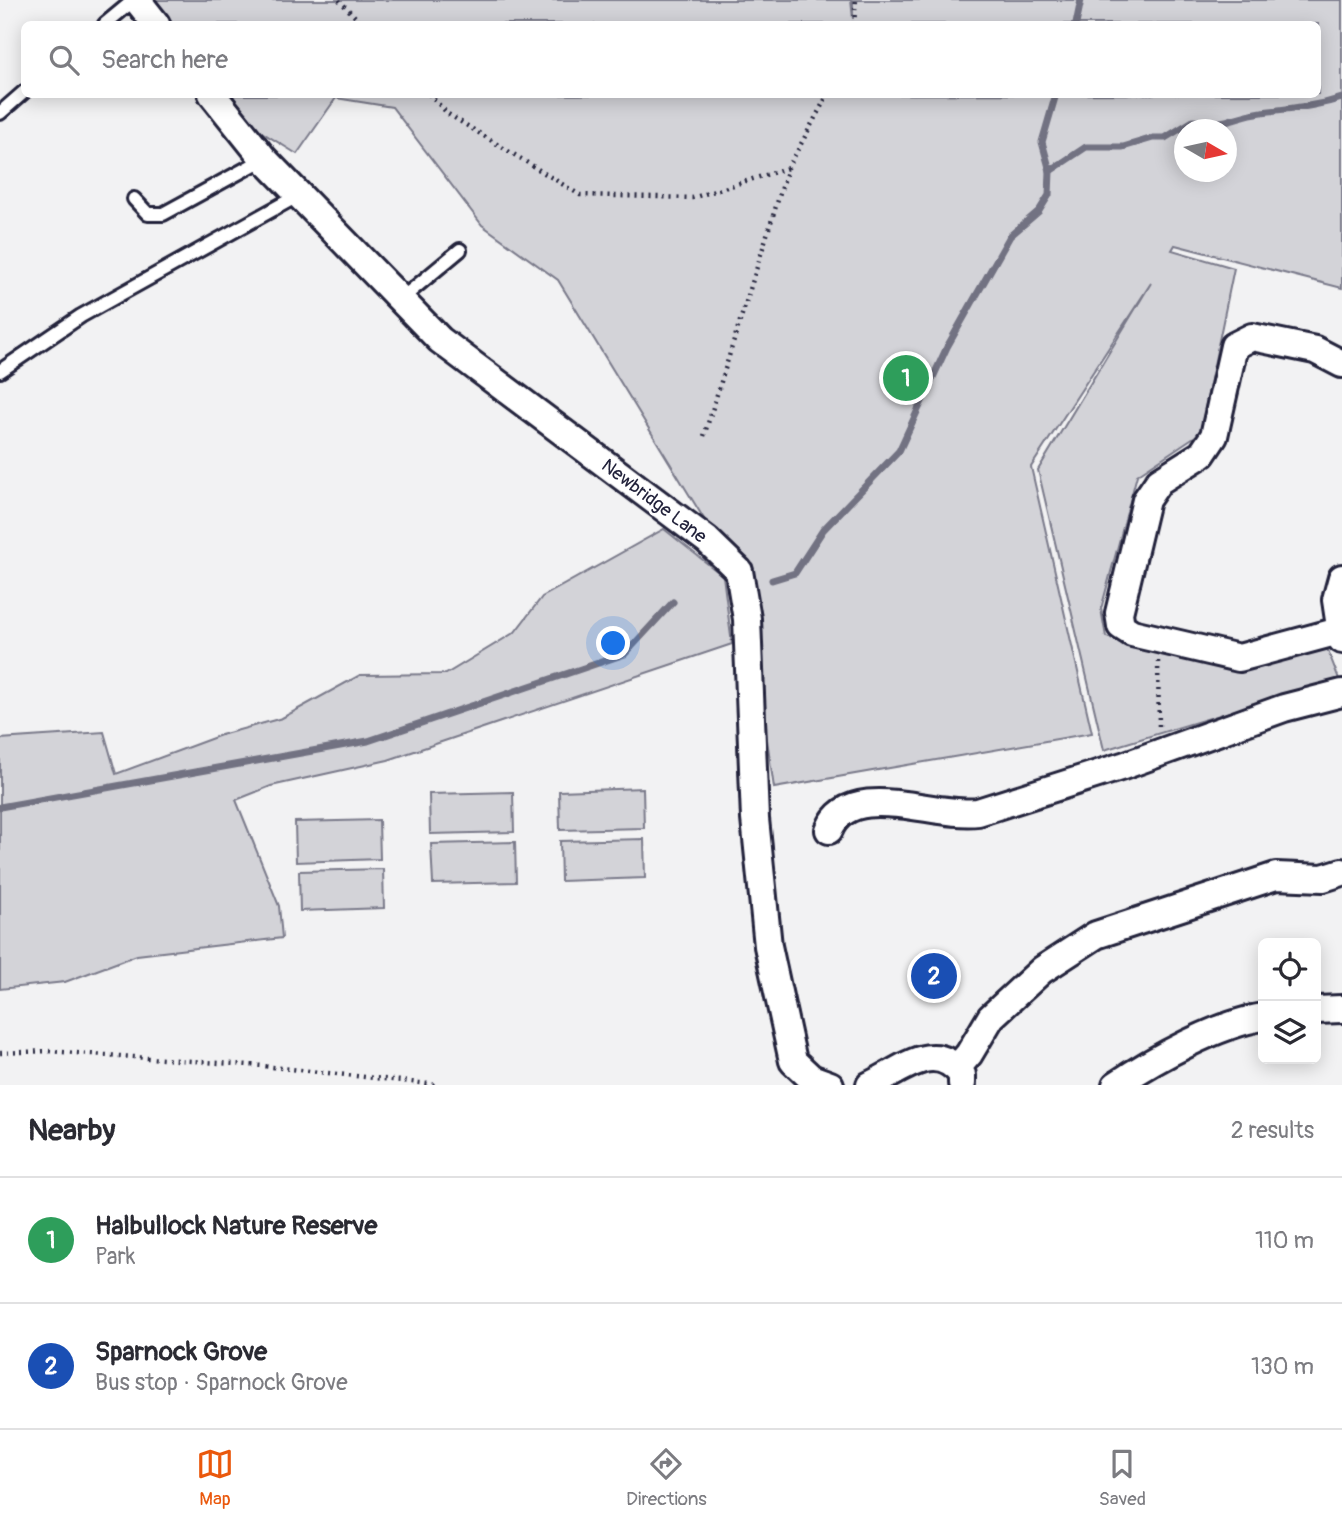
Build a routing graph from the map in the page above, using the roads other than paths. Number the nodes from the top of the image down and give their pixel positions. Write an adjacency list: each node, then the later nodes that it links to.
1 (136, 0): 2 (lane); 3 (street)
2 (109, 21)
3 (154, 21)
4 (21, 95): 6 (lane)
5 (215, 98): 7 (street, Newbridge Lane)
6 (0, 113)
7 (264, 159): 8 (street, Newbridge Lane); 9 (lane)
8 (299, 195): 11 (street, Newbridge Lane); 13 (lane)
9 (134, 200)
10 (460, 250): 11 (lane)
11 (400, 300): 23 (street, Newbridge Lane)
12 (1342, 364): 15 (street)
13 (0, 370)
14 (1342, 578): 15 (street)
15 (1341, 635)
16 (1342, 693): 17 (street)
17 (829, 830)
18 (1342, 872): 22 (street)
19 (1342, 1009): 20 (street)
20 (1321, 1010)
21 (1258, 1018): 25 (street)
22 (959, 1076): 24 (street)
23 (830, 1085)
24 (870, 1085)
25 (1116, 1085)

